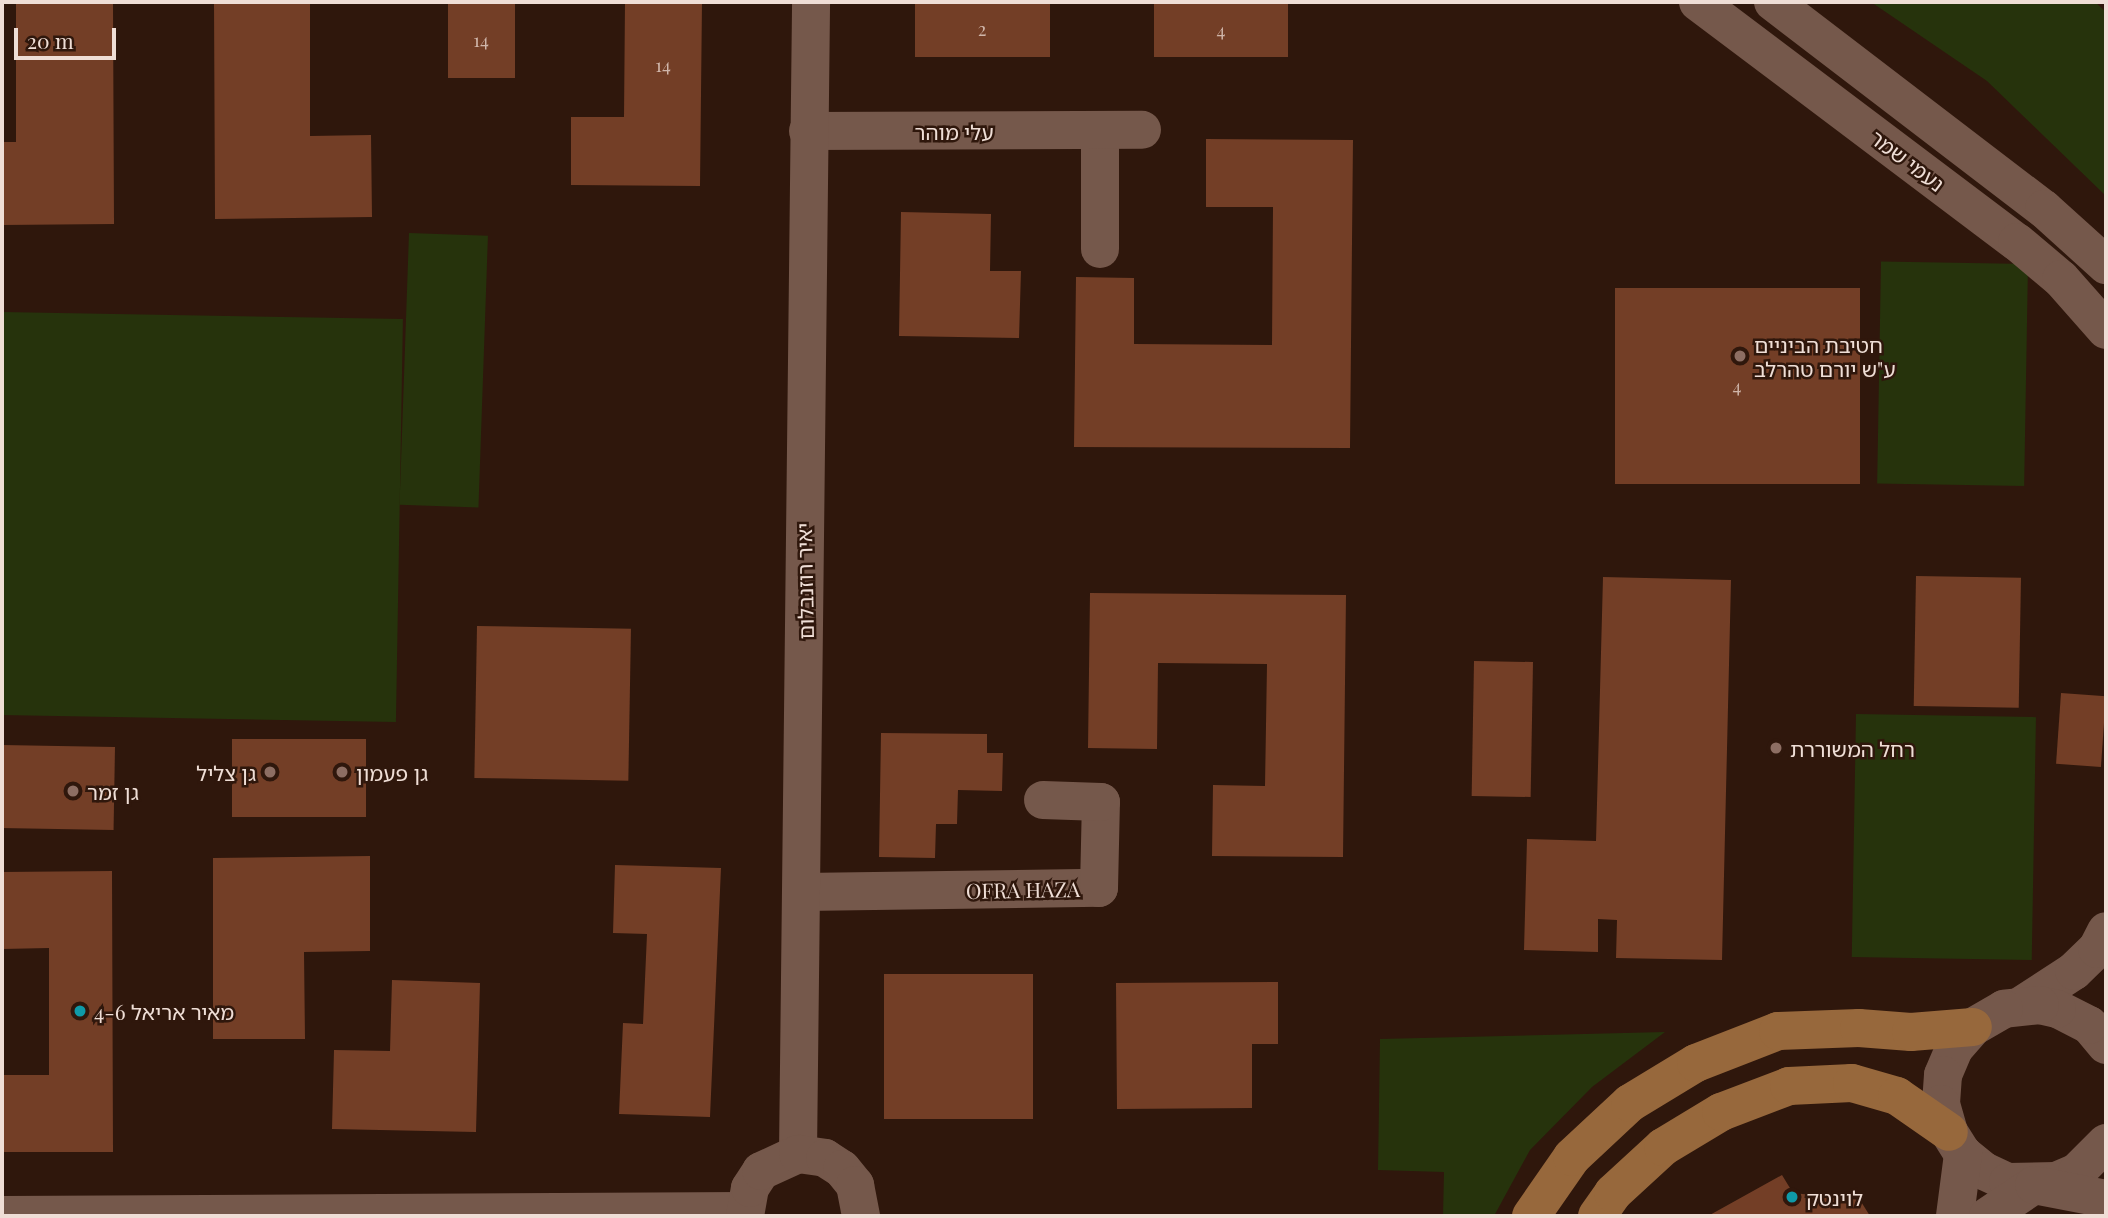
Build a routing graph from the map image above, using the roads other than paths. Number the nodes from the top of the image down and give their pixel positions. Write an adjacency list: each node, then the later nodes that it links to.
1 (1698, 2): 9 (street, נעמי שמר)
2 (1773, 2): 8 (street, נעמי שמר)
3 (810, 4): 6 (street, יאיר רוזנבלום)
4 (1100, 130): 5 (street, עלי מוהר); 6 (street, עלי מוהר); 7 (street)
5 (1142, 130)
6 (808, 131): 11 (street, יאיר רוזנבלום)
7 (1100, 249)
8 (2106, 265)
9 (2106, 330)
10 (1043, 800): 11 (street, OFRA HAZA)
11 (802, 892): 18 (street, יאיר רוזנבלום)
12 (2106, 931): 13 (street)
13 (2022, 1005): 14 (street); 15 (street)
14 (1973, 1027): 16 (street); 24 (main road)
15 (2106, 1045)
16 (1956, 1143): 19 (street); 25 (main road); 26 (street)
17 (2106, 1143): 19 (street)
18 (798, 1154): 21 (street); 23 (street)
19 (2034, 1185): 20 (street); 27 (street)
20 (2106, 1199)
21 (745, 1214): 22 (street)
22 (2, 1215)
23 (861, 1216)
24 (1531, 1216)
25 (1598, 1216)
26 (1955, 1216)
27 (1988, 1216)

